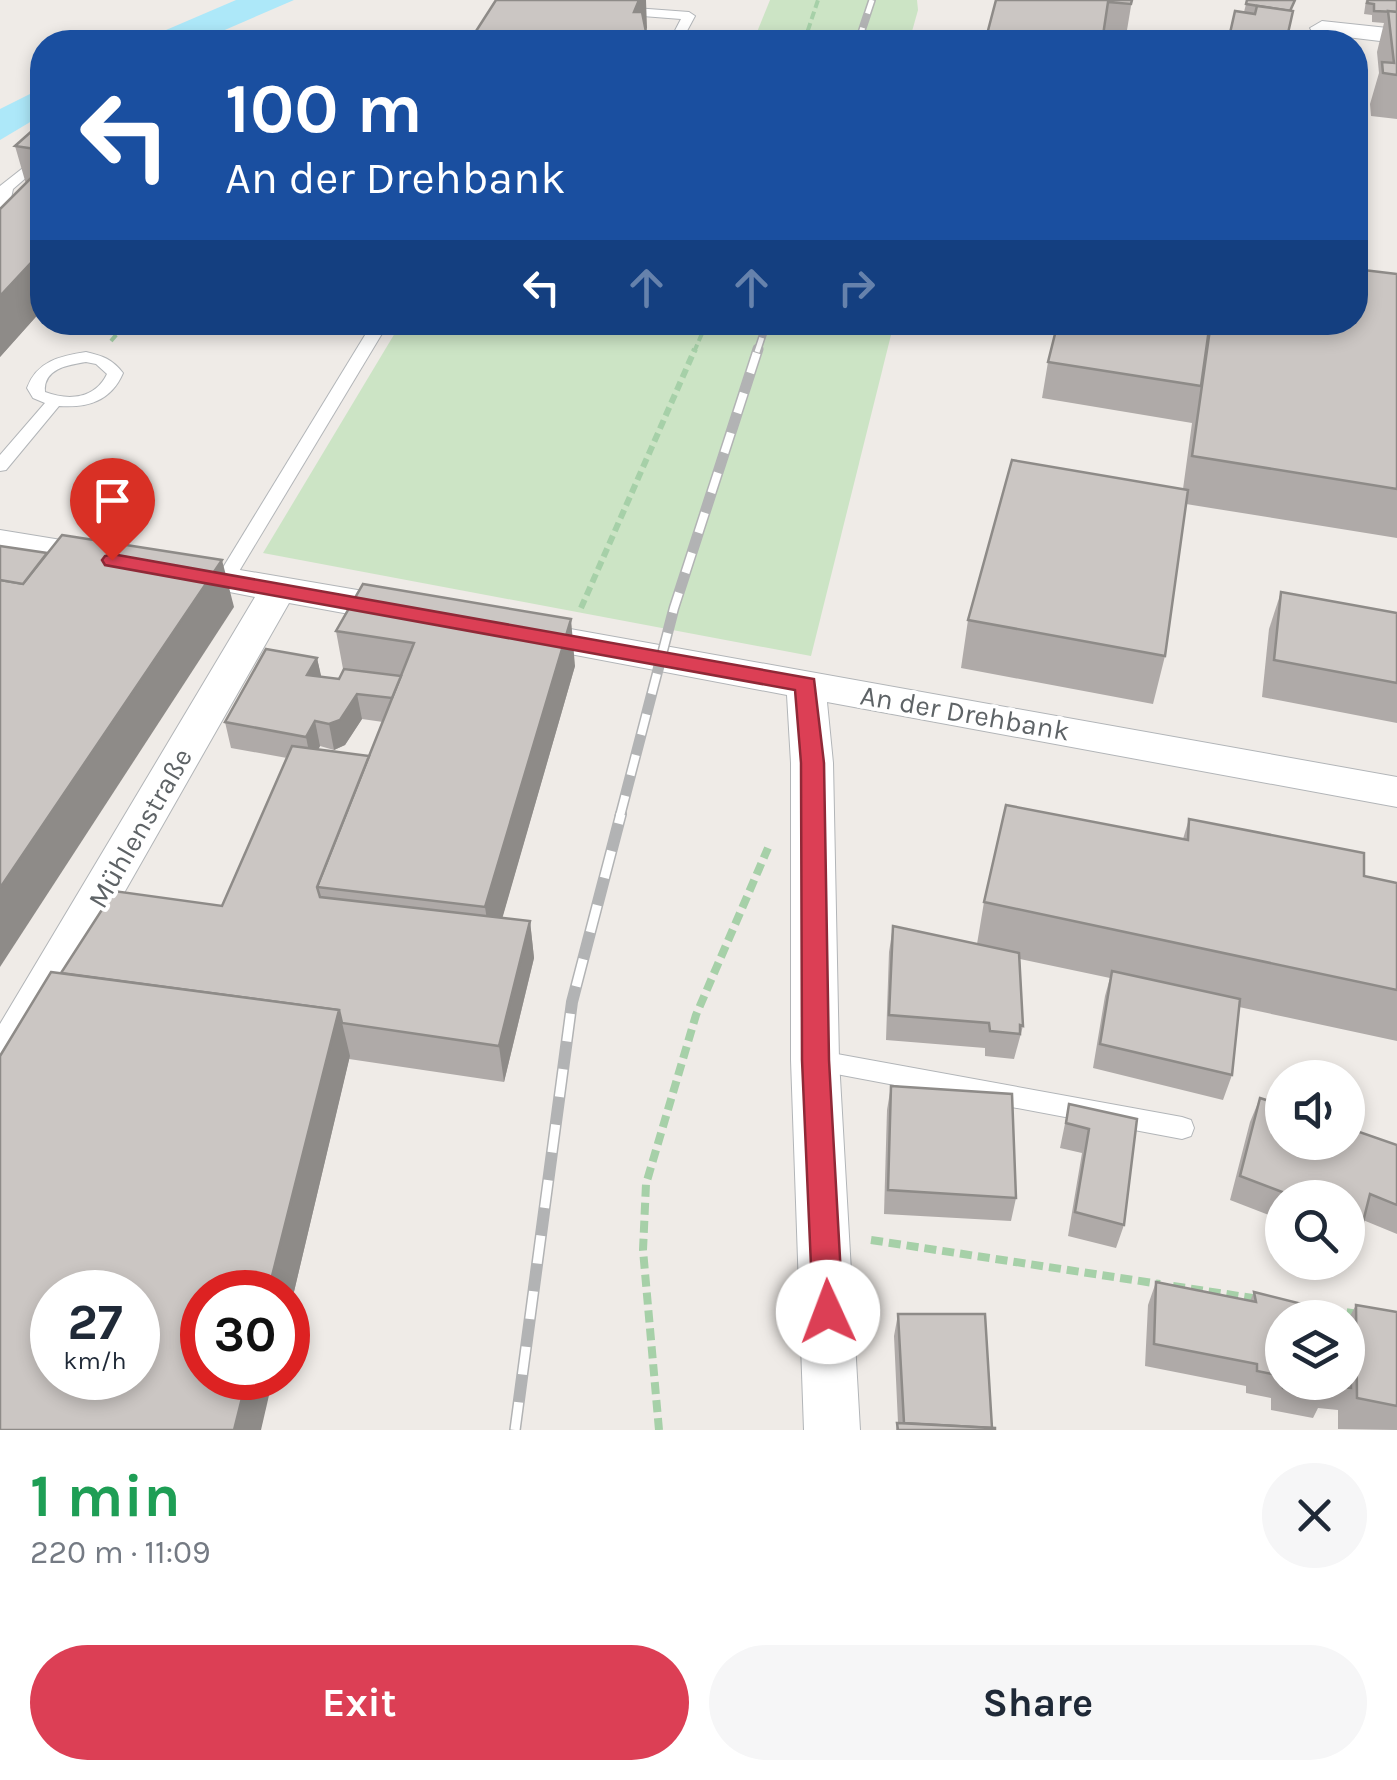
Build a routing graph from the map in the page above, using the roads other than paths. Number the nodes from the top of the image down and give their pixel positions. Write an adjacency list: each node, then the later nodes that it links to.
1 (1332, 0): 4 (street)
2 (611, 10): 3 (lane)
3 (681, 30)
4 (1323, 30)
5 (1368, 36): 6 (street)
6 (1397, 36)
7 (30, 167): 8 (lane)
8 (0, 217)
9 (374, 335): 13 (lane)
10 (54, 402): 11 (lane)
11 (0, 466)
12 (0, 542): 13 (street, An der Drehbank)
13 (225, 579): 14 (street, An der Drehbank)
14 (279, 588): 15 (street, An der Drehbank); 18 (street, Mühlenstraße)
15 (806, 684): 16 (street, An der Drehbank); 17 (street)
16 (1397, 792)
17 (815, 1060): 19 (lane); 20 (street)
18 (0, 1067)
19 (1182, 1128)
20 (832, 1430)

